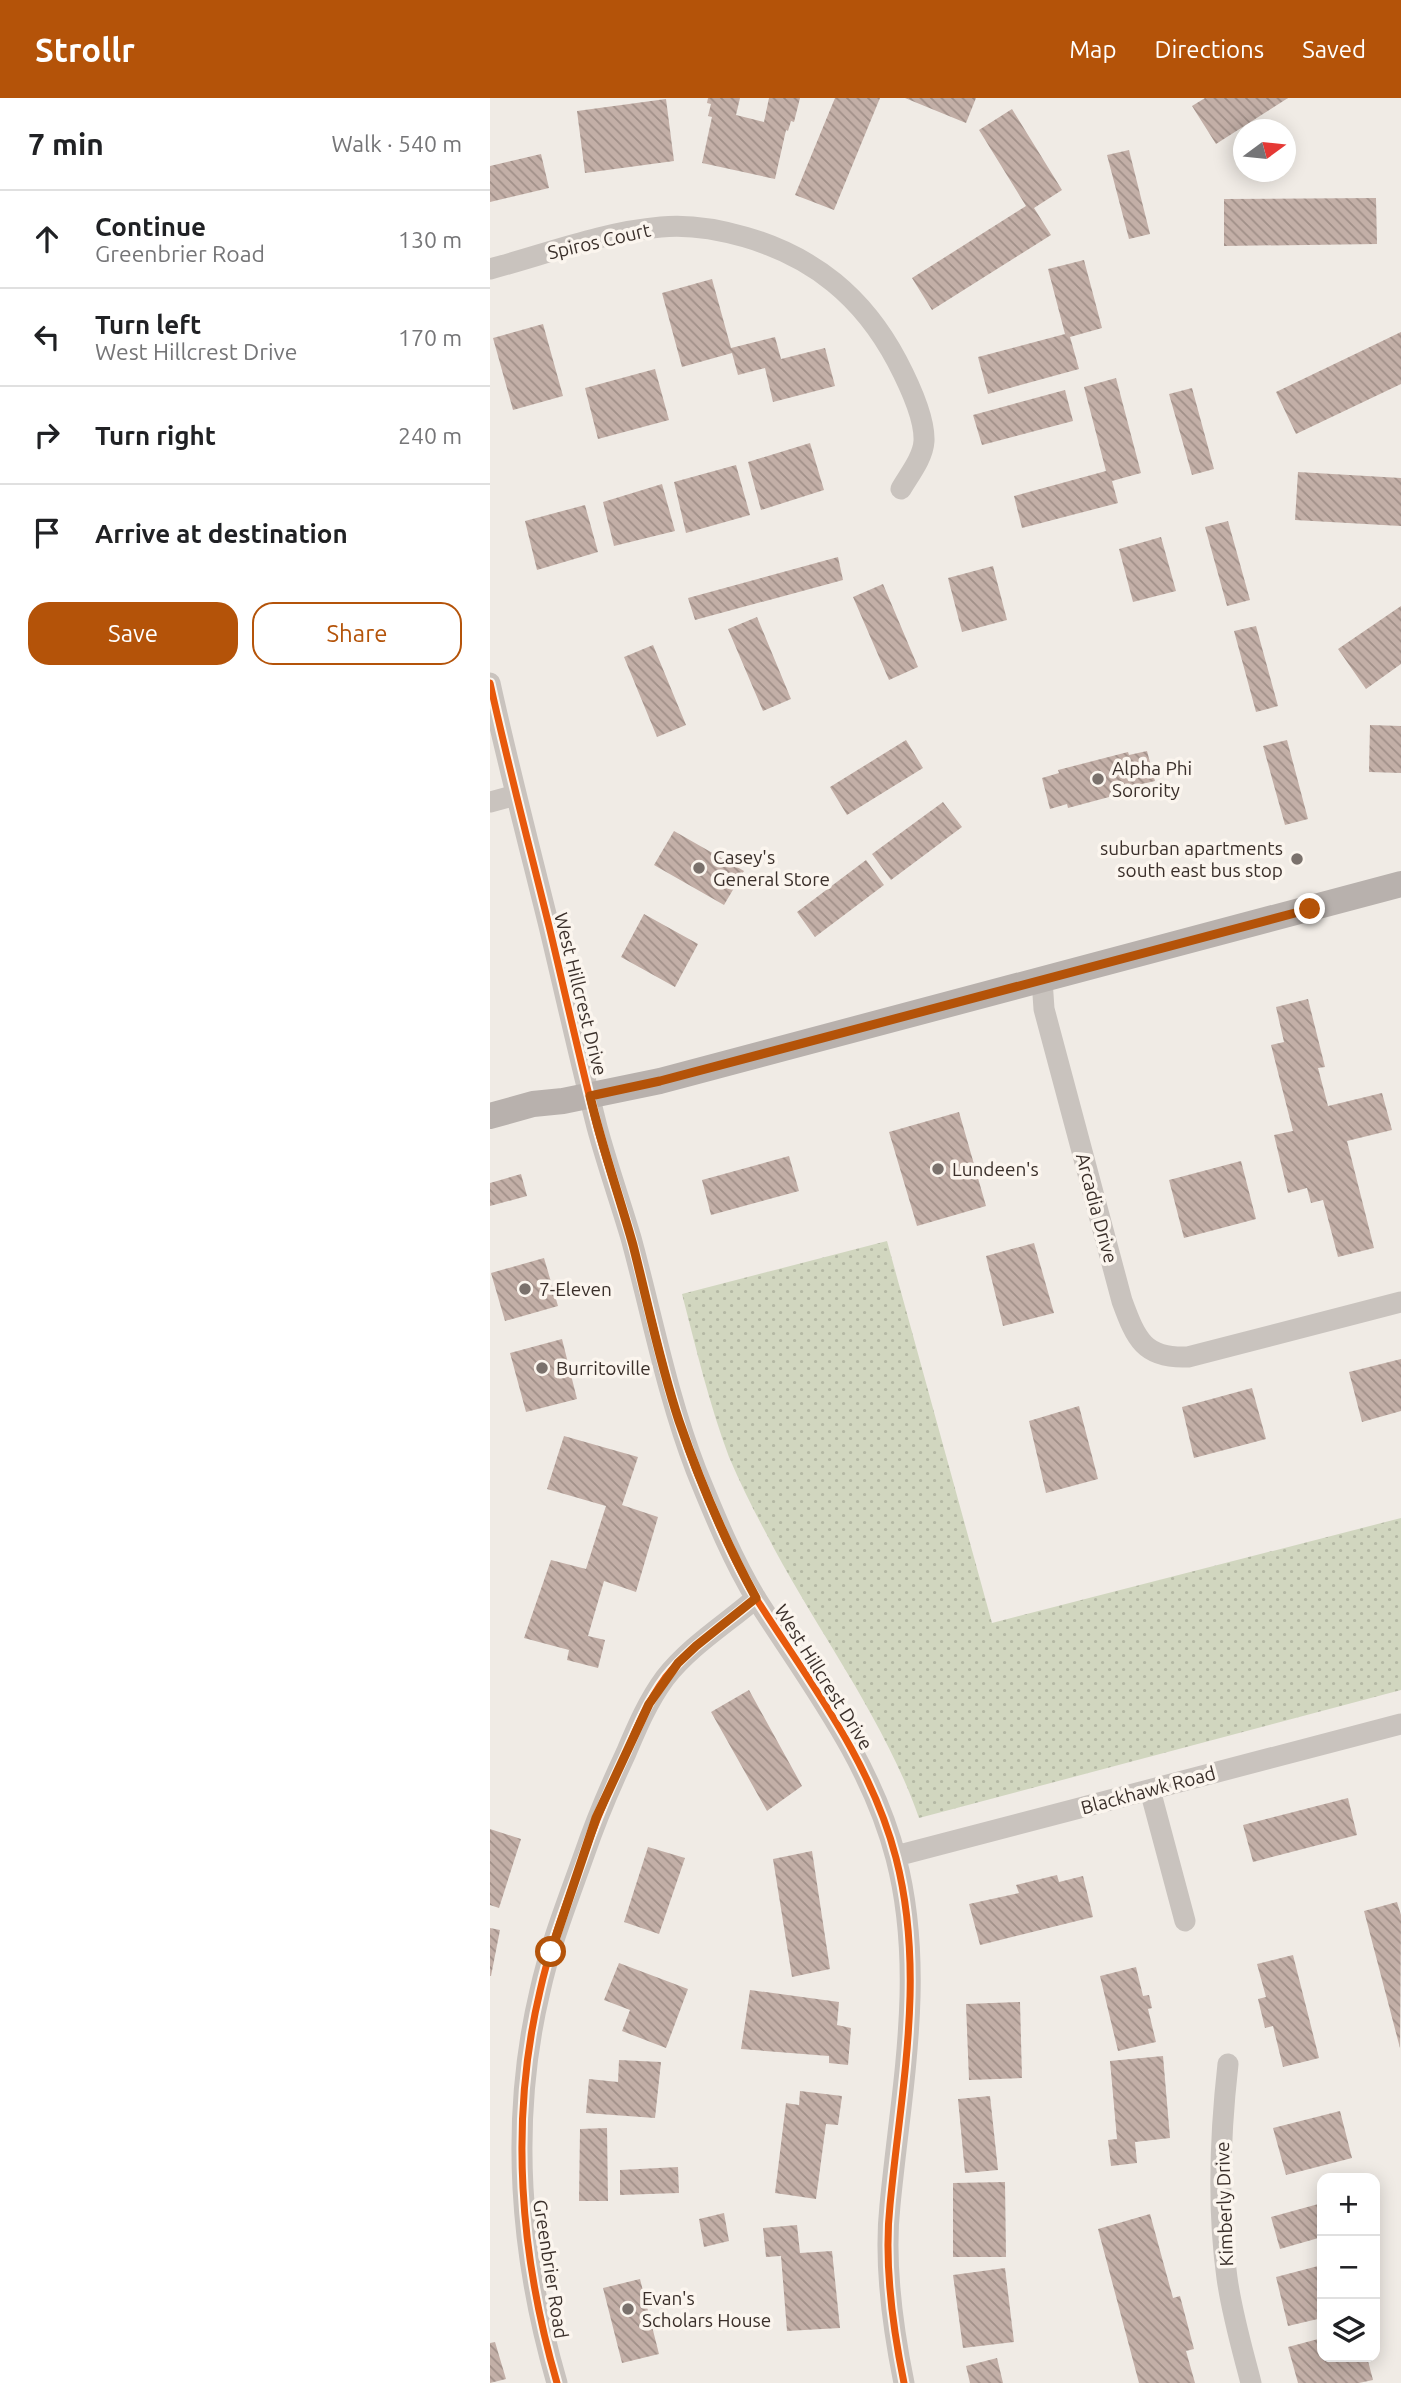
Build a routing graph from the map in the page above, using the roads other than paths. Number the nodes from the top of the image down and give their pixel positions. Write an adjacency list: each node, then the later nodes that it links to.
1 (490, 268): 2 (street, Spiros Court)
2 (901, 489)
3 (490, 683): 4 (street, West Hillcrest Drive)
4 (516, 795): 5 (street); 8 (street, West Hillcrest Drive)
5 (490, 802)
6 (1401, 884): 7 (main road)
7 (1042, 980): 8 (main road); 10 (street, Arcadia Drive)
8 (590, 1096): 9 (main road); 11 (street, West Hillcrest Drive)
9 (490, 1116)
10 (1401, 1302)
11 (756, 1598): 14 (street, West Hillcrest Drive); 17 (street, Greenbrier Road)
12 (1401, 1724): 13 (street, Blackhawk Road)
13 (1150, 1790): 14 (street, Blackhawk Road); 15 (street)
14 (896, 1856): 18 (street, West Hillcrest Drive)
15 (1185, 1921)
16 (1228, 2064): 19 (street, Kimberly Drive)
17 (557, 2383)
18 (904, 2383)
19 (1251, 2383)

